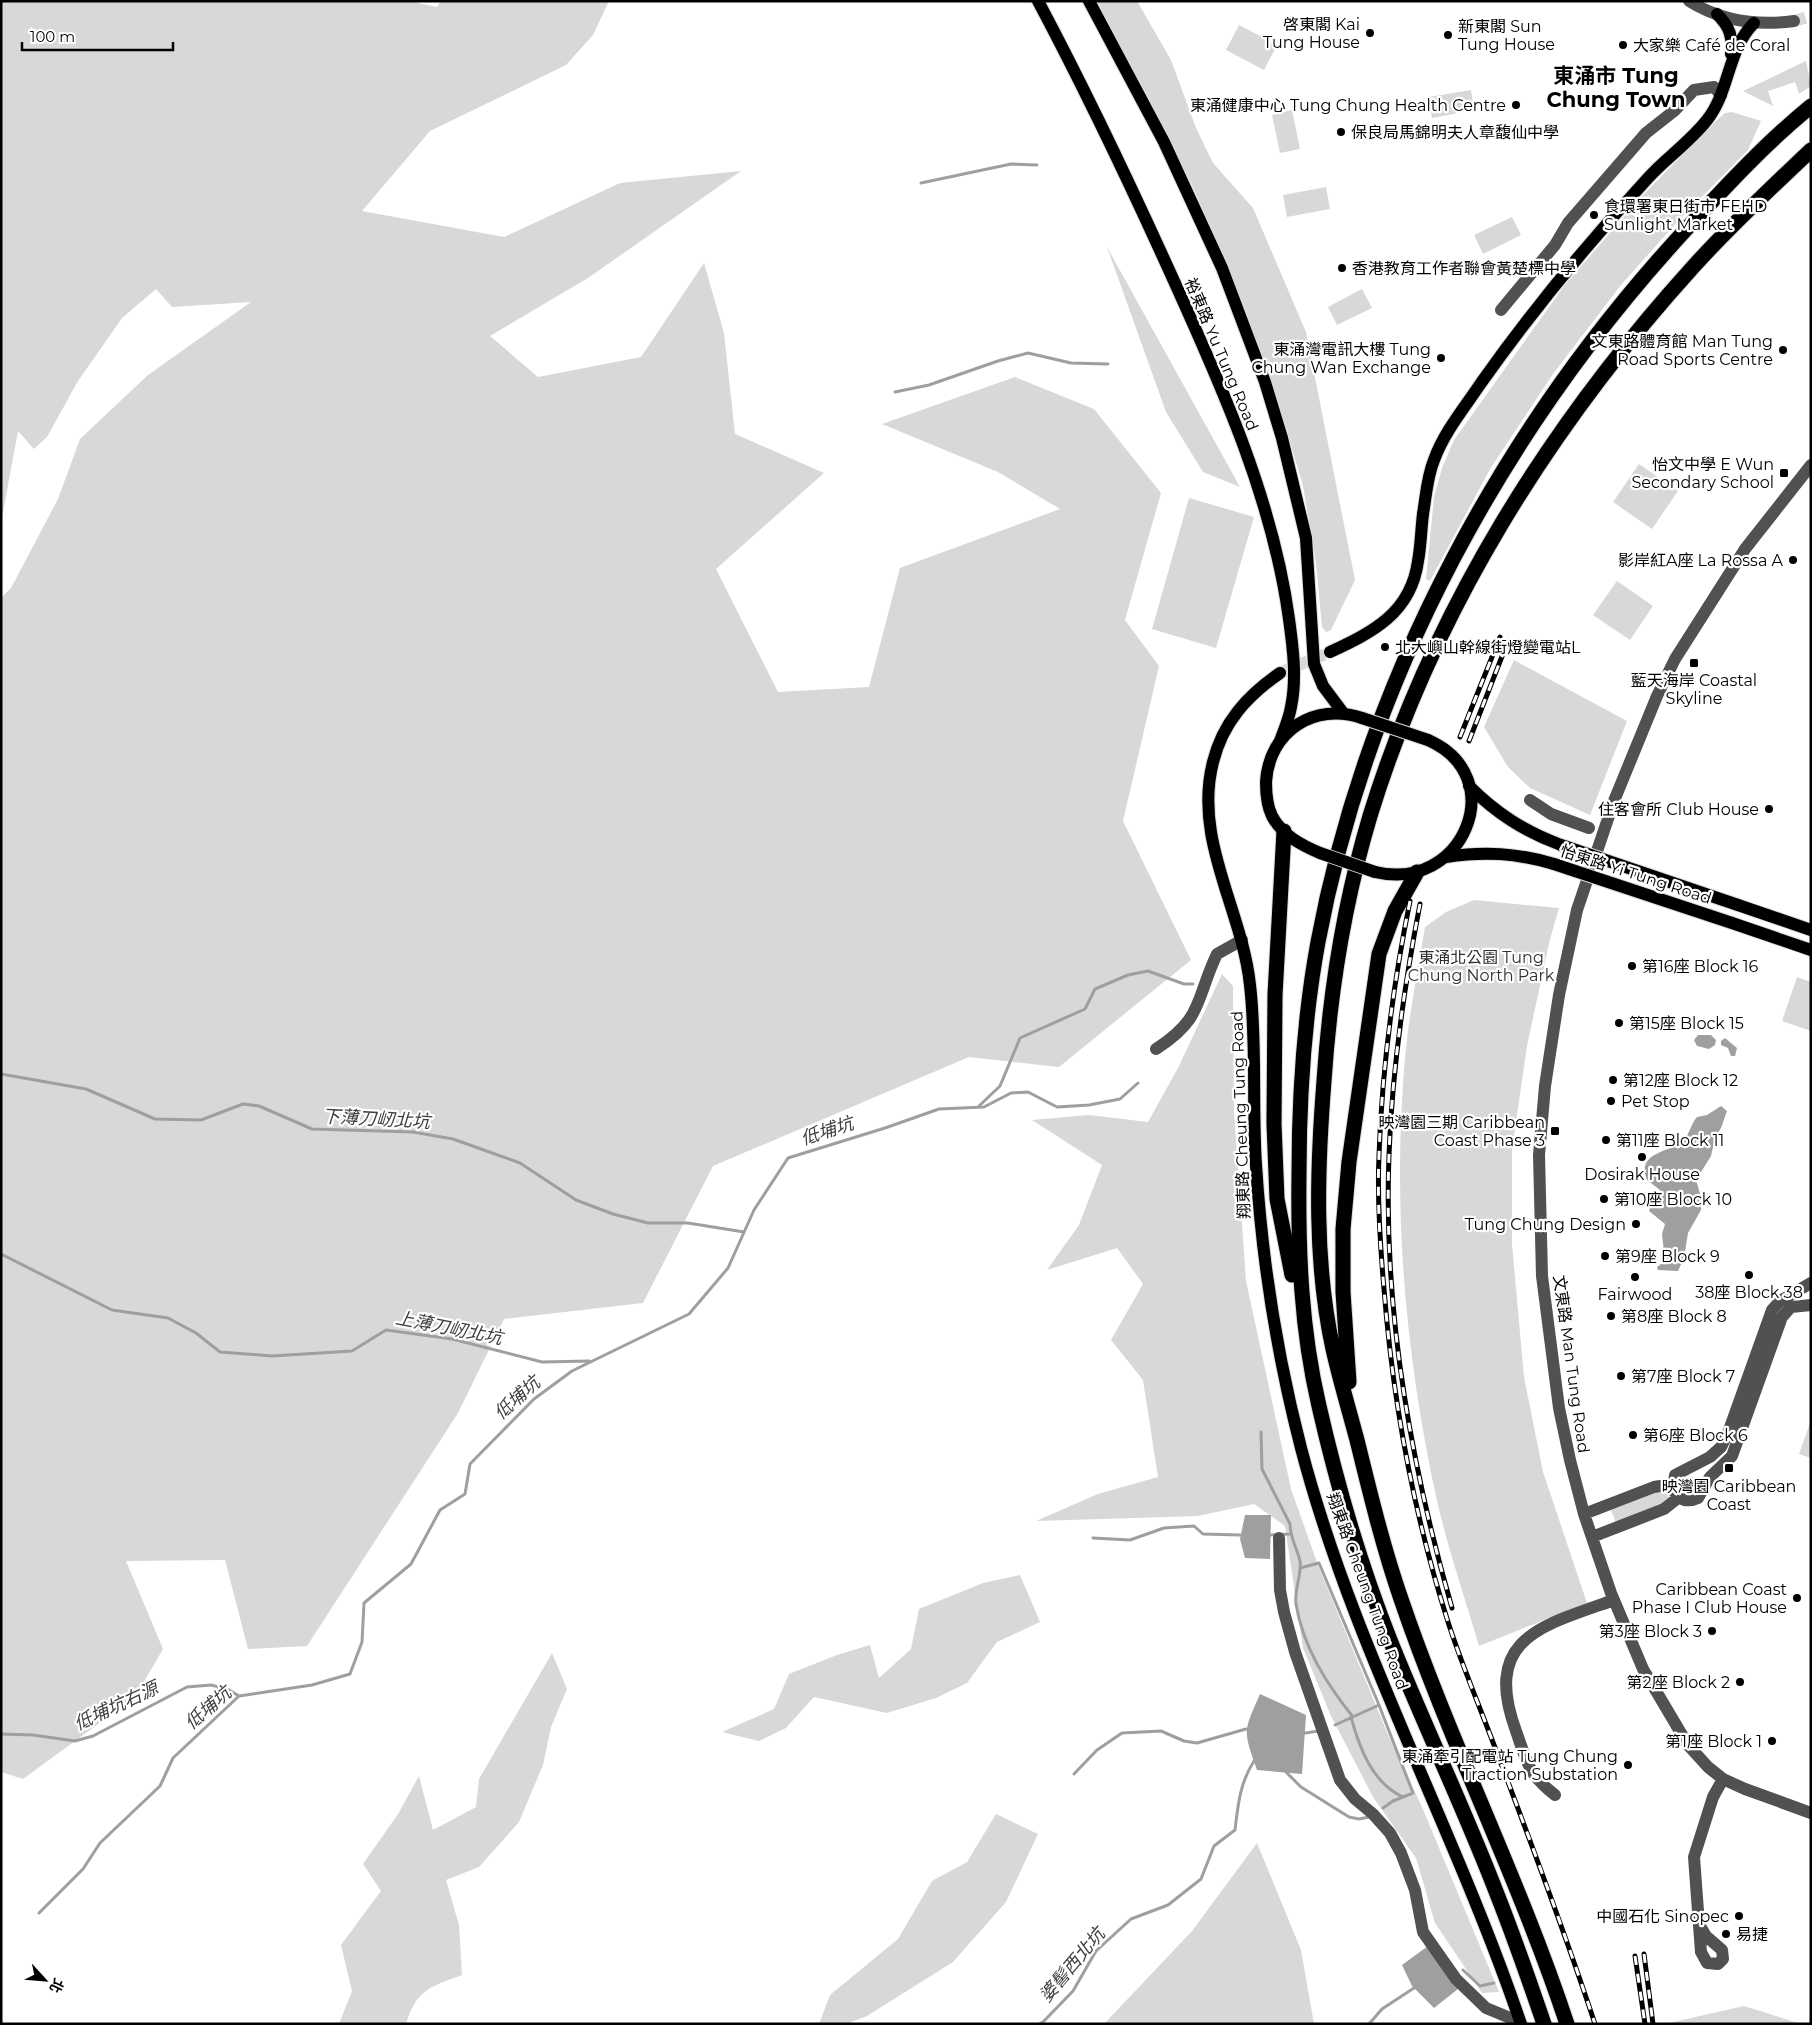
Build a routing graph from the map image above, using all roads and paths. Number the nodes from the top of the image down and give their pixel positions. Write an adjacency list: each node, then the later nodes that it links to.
1 (1038, 1): 18 (main road, 裕東路 Yu Tung Road)
2 (1089, 1): 17 (main road, 裕東路 Yu Tung Road)
3 (1689, 1): 4 (street)
4 (1717, 14): 6 (street); 7 (main road)
5 (1794, 21): 6 (street)
6 (1754, 23): 7 (main road)
7 (1729, 67): 8 (main road)
8 (1721, 95): 13 (street); 15 (main road)
9 (1811, 106): 31 (highway)
10 (1811, 150): 12 (highway)
11 (1811, 156): 12 (highway)
12 (1787, 173): 32 (highway)
13 (1501, 310)
14 (1811, 465): 37 (street, 文東路 Man Tung Road)
15 (1330, 652)
16 (1280, 673): 26 (main road, 翔東路 Cheung Tung Road)
17 (1344, 714): 18 (main road); 19 (main road, bridge)
18 (1280, 741): 22 (main road, 裕東路 Yu Tung Road)
19 (1469, 786): 23 (main road); 25 (main road, 怡東路 Yi Tung Road, bridge)
20 (1530, 800): 21 (street)
21 (1589, 828)
22 (1284, 831): 24 (main road, bridge); 31 (highway)
23 (1446, 857): 24 (main road); 27 (main road, 怡東路 Yi Tung Road, bridge)
24 (1417, 872): 32 (highway)
25 (1811, 930)
26 (1242, 940): 28 (street); 45 (main road, 翔東路 Cheung Tung Road)
27 (1811, 950)
28 (1156, 1050)
29 (1811, 1283): 33 (street)
30 (1811, 1305): 35 (street)
31 (1303, 1318): 46 (highway)
32 (1351, 1418): 47 (highway)
33 (1687, 1468): 34 (street); 35 (street)
34 (1672, 1484): 36 (street); 37 (street)
35 (1705, 1484): 36 (street)
36 (1679, 1497): 38 (street)
37 (1584, 1514): 38 (street, 文東路 Man Tung Road)
38 (1592, 1537): 40 (street, 文東路 Man Tung Road)
39 (1279, 1538): 45 (street)
40 (1614, 1600): 41 (street, 文東路 Man Tung Road); 42 (street)
41 (1723, 1779): 43 (street, 文東路 Man Tung Road); 44 (street)
42 (1554, 1796)
43 (1811, 1813)
44 (1700, 1926)
45 (1520, 2023)
46 (1544, 2024)
47 (1567, 2024)

